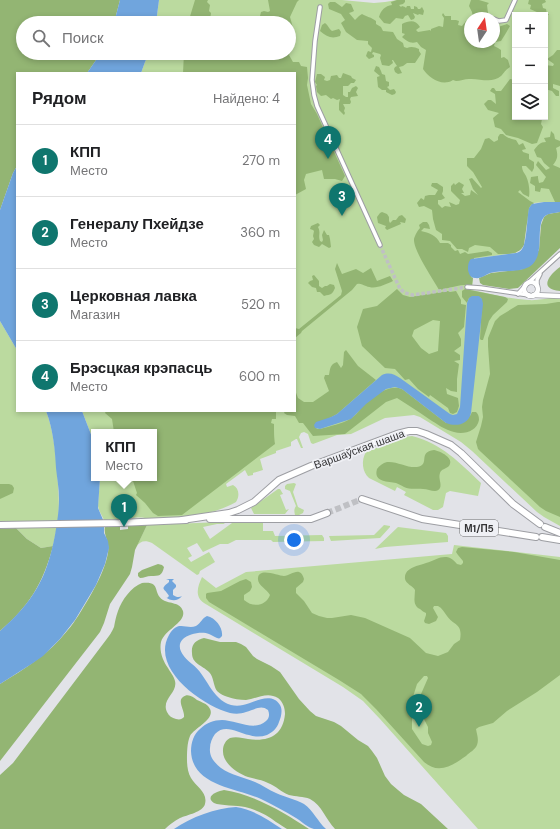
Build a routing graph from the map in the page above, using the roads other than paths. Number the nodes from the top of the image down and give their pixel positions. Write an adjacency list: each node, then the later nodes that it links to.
1 (515, 0): 3 (street)
2 (320, 7): 4 (street)
3 (500, 21)
4 (380, 245)
5 (560, 254): 6 (street)
6 (541, 271): 7 (street); 8 (street)
7 (527, 284): 8 (street); 10 (street); 11 (street)
8 (537, 286): 11 (street); 12 (street)
9 (467, 287): 10 (street)
10 (518, 294): 11 (street)
11 (531, 295): 12 (street)
12 (549, 295): 13 (street)
13 (560, 296)
14 (362, 499): 19 (highway, М1/П5)
15 (327, 513): 16 (highway, Варшаўская шаша)
16 (182, 520): 17 (highway, Варшаўская шаша); 18 (highway, Варшаўская шаша)
17 (0, 525)
18 (560, 533)
19 (560, 540)

